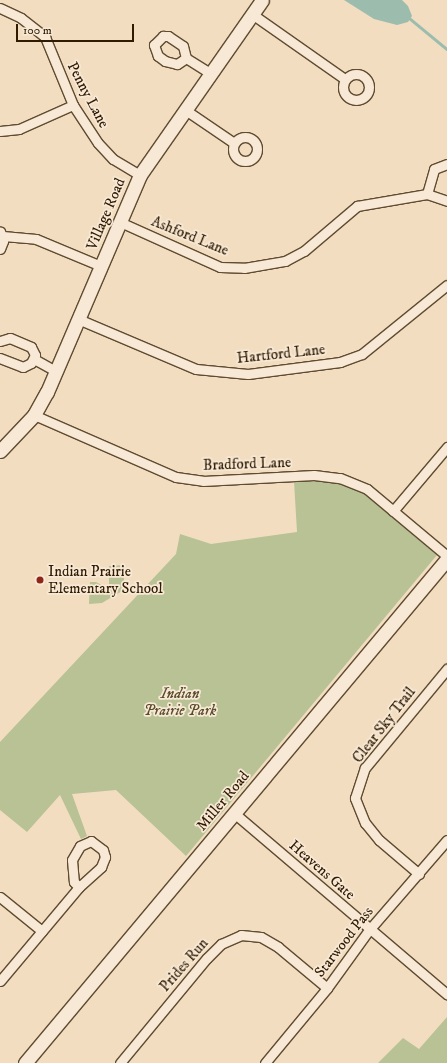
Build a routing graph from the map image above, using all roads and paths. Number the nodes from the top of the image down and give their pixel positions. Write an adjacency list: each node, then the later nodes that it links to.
1 (262, 0): 3 (street, Village Road)
2 (0, 8): 7 (street, Penny Lane)
3 (252, 14): 5 (street, Village Road); 6 (street)
4 (186, 58): 5 (street)
5 (210, 73): 8 (street, Village Road)
6 (345, 79)
7 (73, 105): 9 (street); 12 (street, Penny Lane)
8 (184, 109): 10 (street); 12 (street, Village Road)
9 (0, 131)
10 (234, 143)
11 (447, 164): 13 (street)
12 (140, 175): 15 (street, Village Road)
13 (427, 194): 14 (street, Ashford Lane); 15 (street, Ashford Lane)
14 (447, 201)
15 (120, 222): 18 (street, Village Road)
16 (1, 234): 17 (street); 18 (street)
17 (0, 249)
18 (101, 266): 20 (street, Village Road)
19 (447, 285): 20 (street, Hartford Lane)
20 (78, 320): 24 (street, Village Road)
21 (0, 341): 23 (street)
22 (0, 358): 23 (street)
23 (34, 360): 24 (street)
24 (56, 371): 25 (street, Village Road)
25 (34, 416): 27 (street, Village Road); 28 (street, Bradford Lane)
26 (447, 447): 28 (street)
27 (0, 451)
28 (393, 511): 29 (street, Bradford Lane)
29 (447, 556)
30 (447, 559): 32 (street, Miller Road)
31 (447, 669): 34 (street, Clear Sky Trail)
32 (234, 813): 37 (street, Heavens Gate); 42 (street, Miller Road)
33 (447, 840): 34 (street, Starwood Pass)
34 (419, 874): 37 (street, Starwood Pass)
35 (79, 887): 35 (street); 38 (street)
36 (0, 897): 38 (street)
37 (370, 930): 40 (street, Starwood Pass); 41 (street, Heavens Gate)
38 (42, 931): 39 (street)
39 (0, 981)
40 (326, 988): 43 (street, Prides Run); 44 (street, Starwood Pass)
41 (447, 994)
42 (25, 1063)
43 (120, 1063)
44 (265, 1063)

